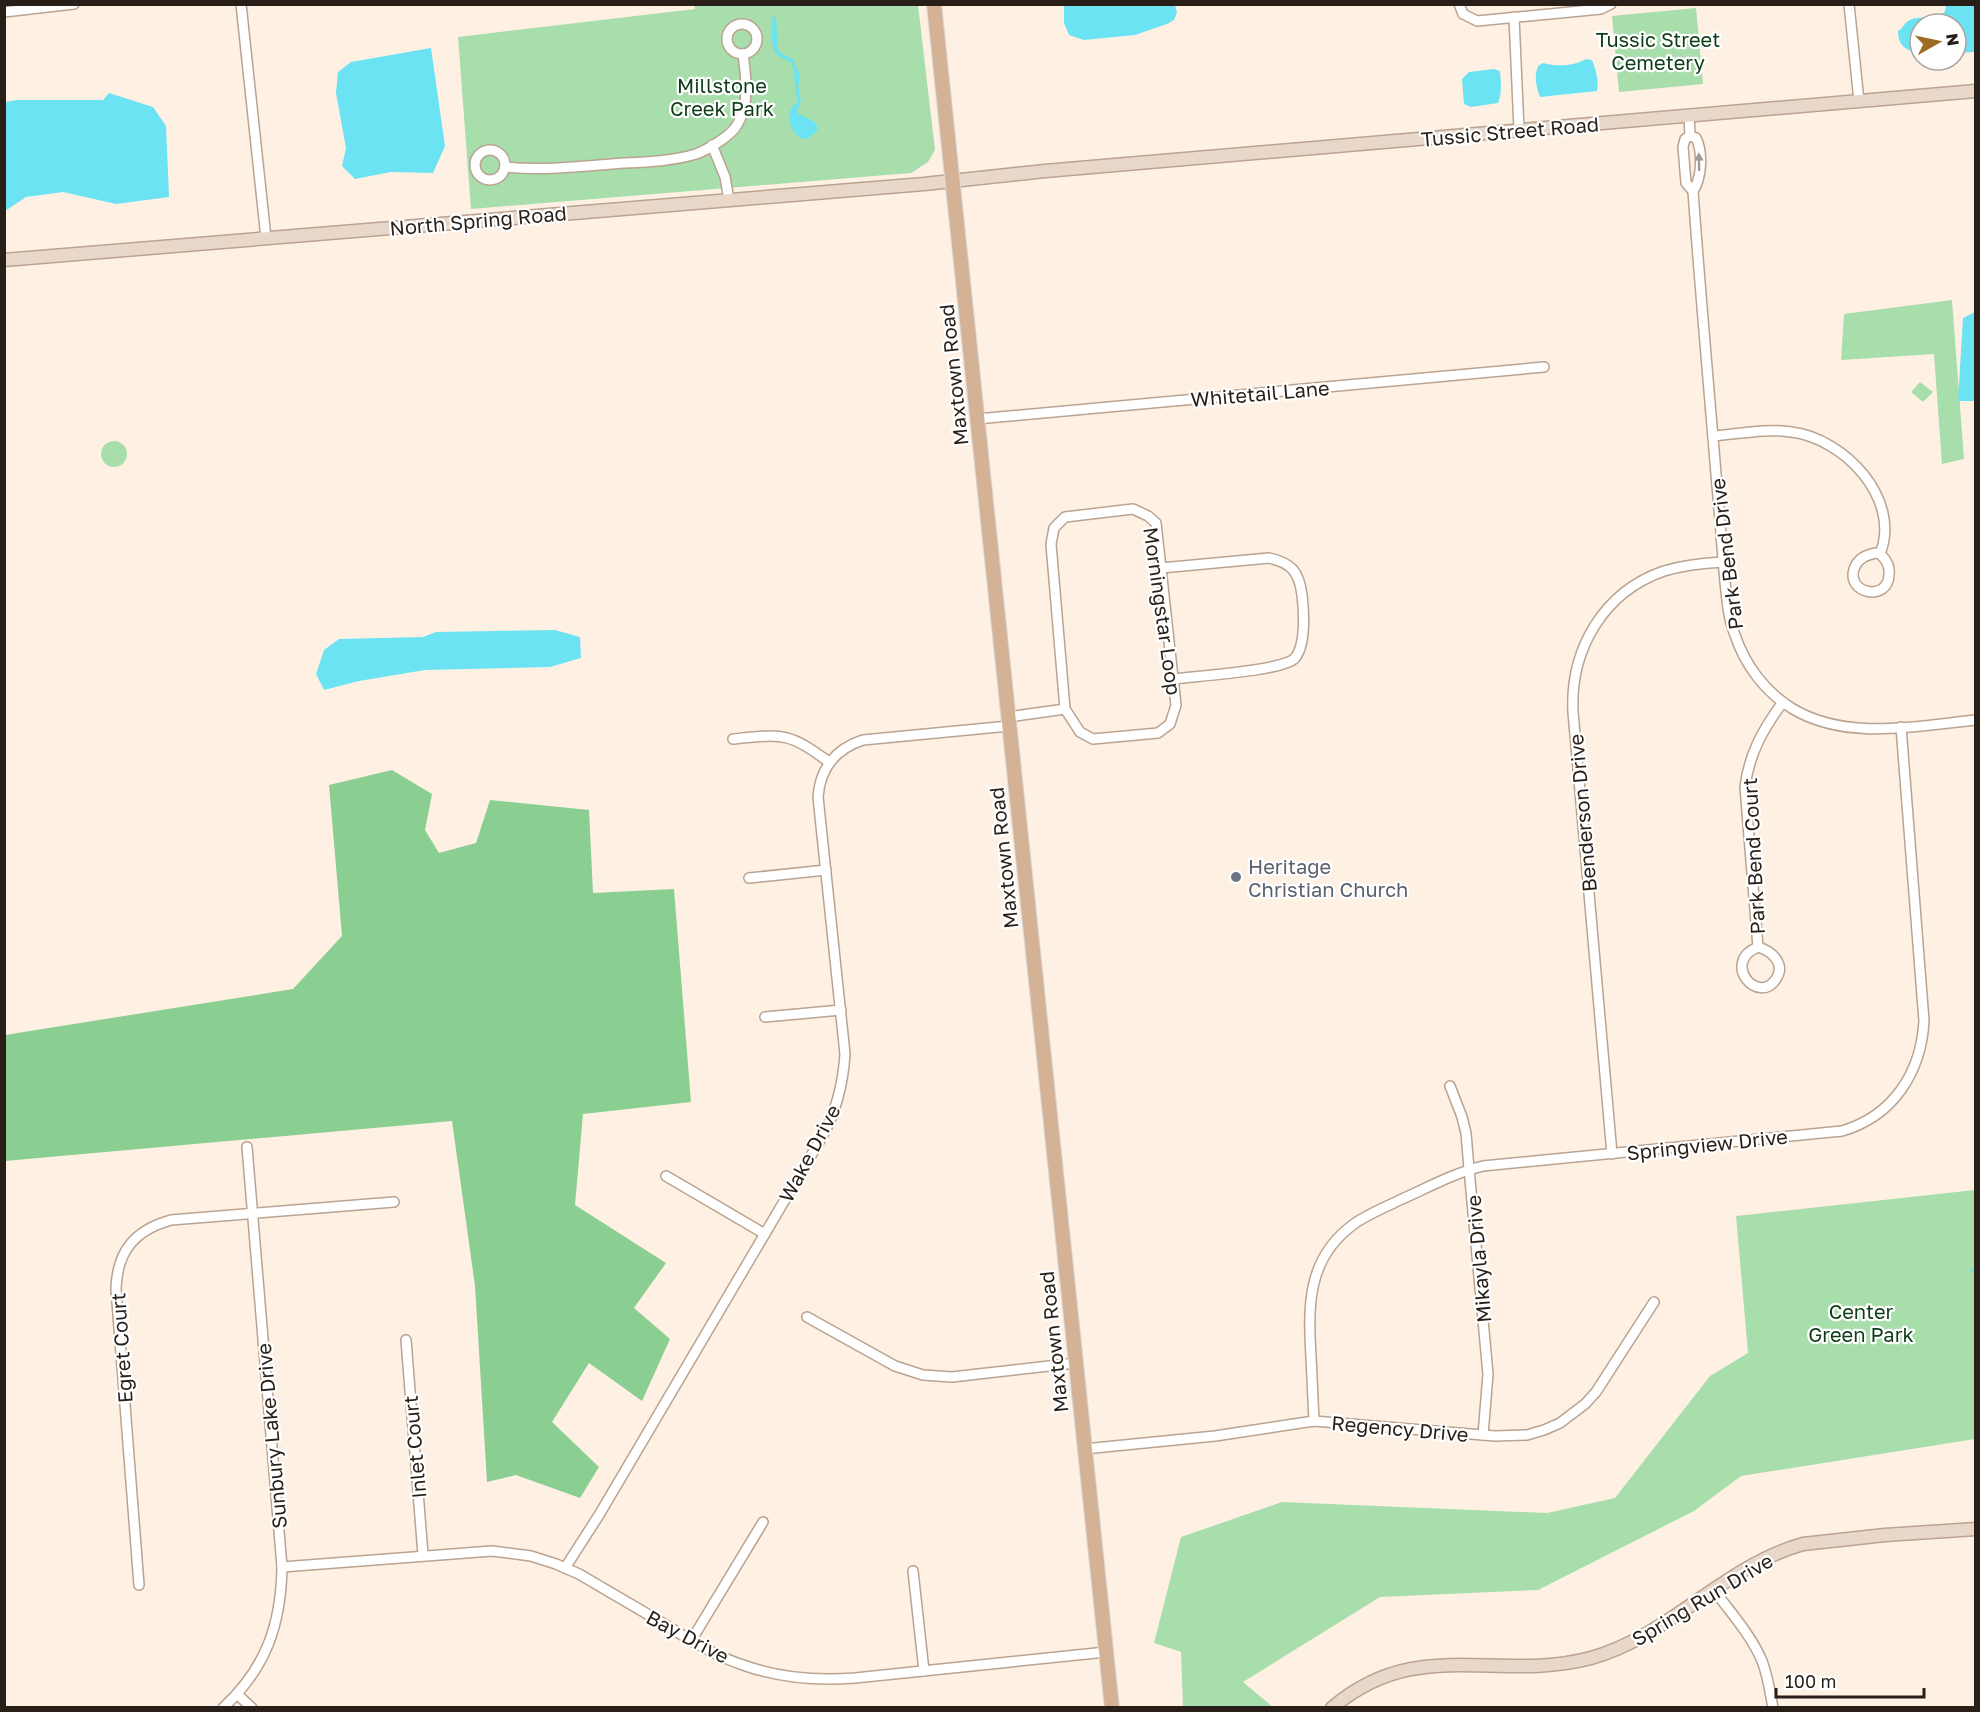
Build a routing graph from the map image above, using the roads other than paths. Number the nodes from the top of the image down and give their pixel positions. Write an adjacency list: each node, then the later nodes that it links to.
1 (74, 4): 7 (street)
2 (241, 4): 20 (street)
3 (934, 4): 17 (main road, Maxtown Road)
4 (1460, 4): 8 (street)
5 (1611, 4): 8 (street)
6 (1849, 4): 11 (street)
7 (4, 12)
8 (1514, 17): 13 (street)
9 (743, 54): 15 (street)
10 (1976, 91): 11 (main road, Tussic Street Road)
11 (1859, 101): 12 (main road, Tussic Street Road)
12 (1689, 116): 13 (main road, Tussic Street Road); 14 (street, Park Bend Drive)
13 (1519, 130): 17 (main road, Tussic Street Road)
14 (1690, 136): 18 (street, Park Bend Drive, one-way to 14); 18 (street, Park Bend Drive)
15 (712, 145): 16 (street); 19 (street)
16 (505, 167)
17 (952, 182): 19 (main road, North Spring Road); 23 (main road, Maxtown Road)
18 (1694, 191): 24 (street, Park Bend Drive)
19 (729, 200): 20 (main road, North Spring Road)
20 (266, 238): 21 (main road, North Spring Road)
21 (4, 260)
22 (1544, 367): 23 (street, Whitetail Lane)
23 (977, 419): 32 (main road, Maxtown Road)
24 (1713, 436): 25 (street); 26 (street, Park Bend Drive)
25 (1880, 554): 25 (street)
26 (1723, 562): 29 (street, Park Bend Drive); 43 (street, Benderson Drive)
27 (1161, 568): 28 (street, Morningstar Loop); 28 (street); 30 (street, Morningstar Loop)
28 (1173, 679): 30 (street, Morningstar Loop)
29 (1783, 702): 33 (street, Park Bend Drive); 38 (street, Park Bend Court)
30 (1065, 709): 32 (street)
31 (1976, 720): 33 (street, Park Bend Drive)
32 (1008, 721): 35 (street); 52 (main road, Maxtown Road)
33 (1901, 727): 43 (street, Springview Drive)
34 (733, 739): 35 (street)
35 (829, 762): 36 (street, Wake Drive)
36 (826, 870): 37 (street); 39 (street, Wake Drive)
37 (749, 878)
38 (1758, 947): 38 (street, Park Bend Court)
39 (841, 1010): 40 (street); 48 (street, Wake Drive)
40 (765, 1017)
41 (1450, 1086): 44 (street, Mikayla Drive)
42 (248, 1147): 47 (street, Sunbury Lake Drive)
43 (1612, 1154): 44 (street, Springview Drive)
44 (1469, 1169): 53 (street, Springview Drive); 54 (street, Mikayla Drive)
45 (666, 1176): 48 (street)
46 (394, 1202): 47 (street, Egret Court)
47 (253, 1212): 59 (street, Sunbury Lake Drive); 62 (street, Egret Court)
48 (765, 1234): 60 (street, Wake Drive)
49 (1654, 1302): 54 (street, Regency Drive)
50 (807, 1317): 52 (street)
51 (406, 1340): 58 (street, Inlet Court)
52 (1075, 1363): 55 (main road, Maxtown Road)
53 (1314, 1421): 54 (street, Regency Drive); 55 (street, Regency Drive)
54 (1483, 1435)
55 (1084, 1449): 65 (main road, Maxtown Road)
56 (763, 1522): 64 (street)
57 (1976, 1528): 63 (main road, Spring Run Drive)
58 (423, 1555): 59 (street, Bay Drive); 60 (street, Bay Drive)
59 (282, 1567): 67 (street, Sunbury Lake Drive)
60 (565, 1568): 64 (street, Bay Drive)
61 (913, 1571): 66 (street)
62 (139, 1585)
63 (1714, 1590): 71 (main road, Spring Run Drive); 72 (street)
64 (691, 1641): 66 (street, Bay Drive)
65 (1106, 1652): 66 (street, Bay Drive); 70 (main road, Maxtown Road)
66 (924, 1671)
67 (237, 1694): 68 (street, Sunbury Lake Drive); 69 (street)
68 (223, 1707)
69 (252, 1707)
70 (1112, 1707)
71 (1332, 1707)
72 (1773, 1707)

